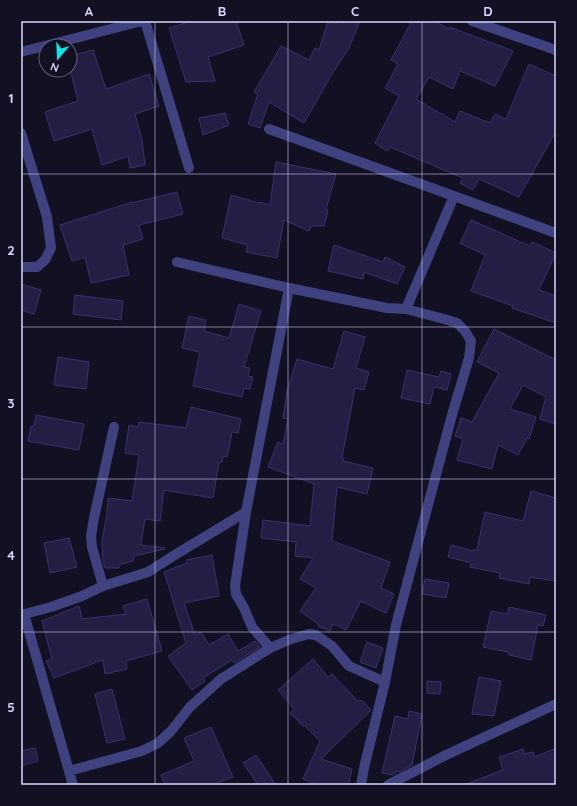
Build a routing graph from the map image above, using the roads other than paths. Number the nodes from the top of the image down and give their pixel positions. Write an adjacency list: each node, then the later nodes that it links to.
1 (144, 21): 4 (street); 7 (street)
2 (472, 21): 3 (street)
3 (556, 50)
4 (21, 52)
5 (269, 129): 8 (street)
6 (21, 133): 11 (street)
7 (189, 168)
8 (454, 196): 9 (street); 13 (street)
9 (556, 233)
10 (177, 262): 12 (street)
11 (21, 267)
12 (289, 288): 13 (street); 15 (street)
13 (406, 309): 19 (street)
14 (114, 427): 16 (street)
15 (246, 512): 16 (street); 18 (street)
16 (103, 586): 17 (street)
17 (22, 614): 21 (street)
18 (270, 648): 19 (street); 21 (street)
19 (385, 682): 23 (street)
20 (556, 704): 24 (street)
21 (68, 771): 22 (street)
22 (73, 785)
23 (361, 785)
24 (388, 785)

